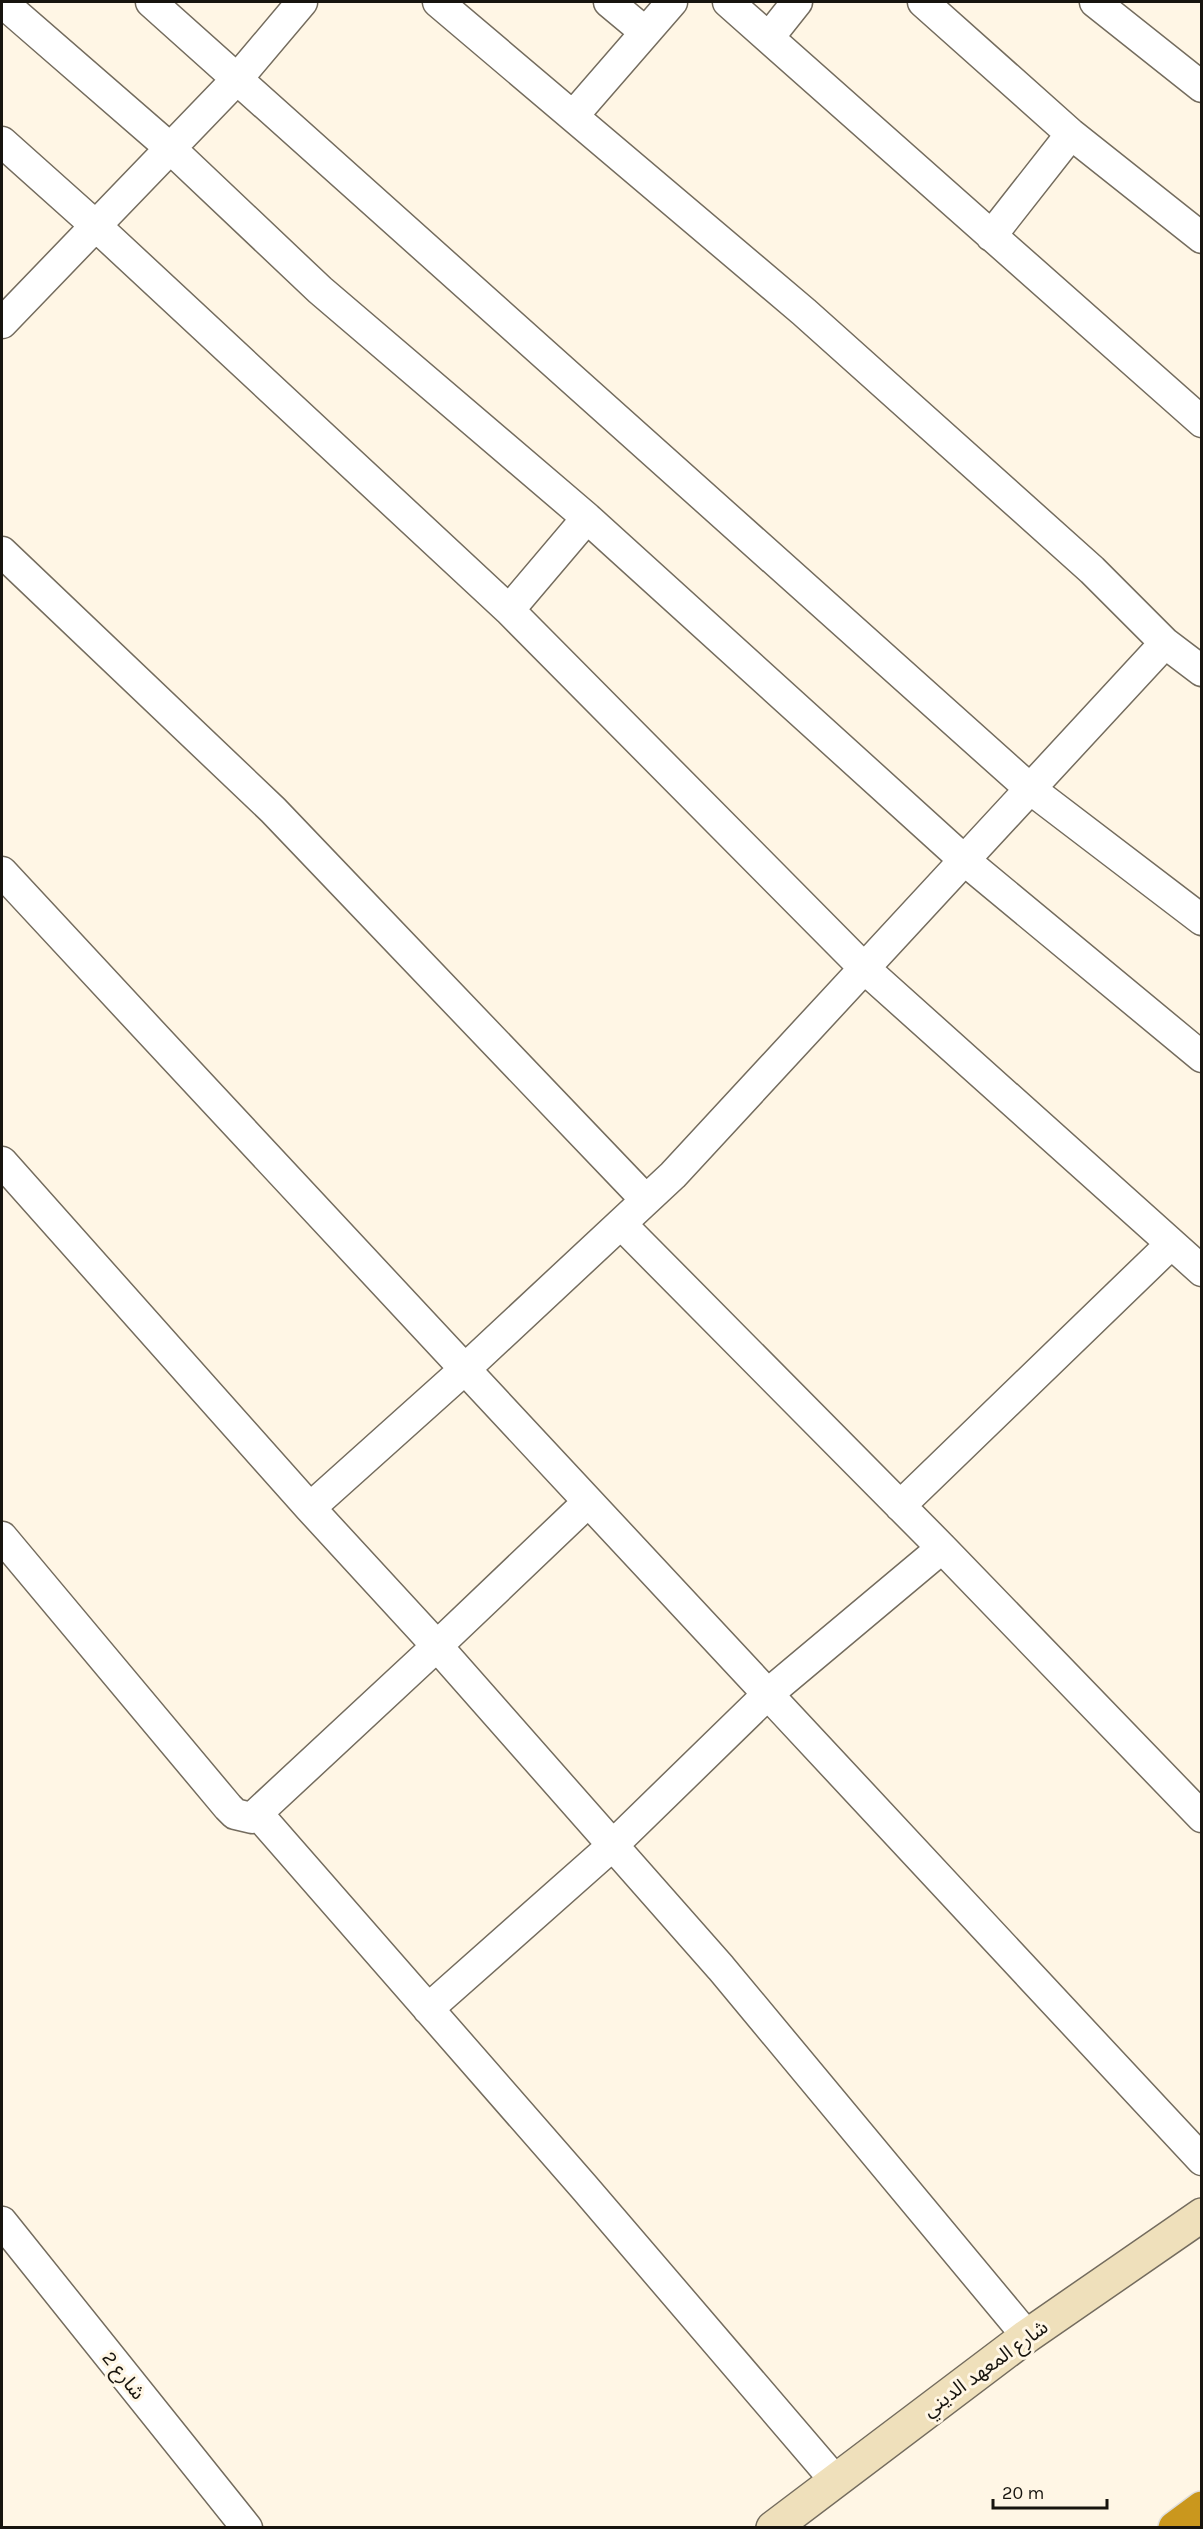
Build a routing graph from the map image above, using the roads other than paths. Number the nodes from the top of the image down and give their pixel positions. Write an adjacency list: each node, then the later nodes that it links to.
1 (2, 2): 18 (street)
2 (151, 2): 13 (street)
3 (302, 2): 13 (street)
4 (438, 2): 15 (street)
5 (609, 2): 11 (street)
6 (672, 2): 11 (street)
7 (728, 2): 12 (street)
8 (797, 2): 12 (street)
9 (923, 2): 16 (street)
10 (1095, 2): 14 (street)
11 (645, 32): 15 (street)
12 (770, 36): 20 (street)
13 (238, 78): 18 (street); 29 (street)
14 (1202, 87)
15 (573, 116): 27 (street)
16 (1071, 134): 20 (street); 21 (street)
17 (2, 142): 19 (street)
18 (170, 148): 19 (street); 24 (street)
19 (96, 226): 22 (street); 26 (street)
20 (991, 236): 23 (street)
21 (1202, 238)
22 (2, 323)
23 (1202, 422)
24 (587, 518): 26 (street); 30 (street)
25 (2, 552): 36 (street)
26 (509, 610): 33 (street)
27 (1165, 643): 28 (street); 29 (street)
28 (1202, 670)
29 (1029, 788): 30 (street); 32 (street)
30 (963, 859): 33 (street); 34 (street)
31 (2, 872): 40 (street)
32 (1202, 920)
33 (864, 968): 36 (street); 38 (street)
34 (1202, 1057)
35 (2, 1162): 43 (street)
36 (646, 1200): 37 (street)
37 (621, 1224): 40 (street); 42 (street)
38 (1171, 1244): 39 (street); 42 (street)
39 (1202, 1271)
40 (465, 1370): 41 (street); 43 (street)
41 (587, 1503): 46 (street); 47 (street)
42 (900, 1506): 45 (street)
43 (310, 1508): 46 (street)
44 (2, 1537): 48 (street)
45 (942, 1548): 47 (street); 49 (street)
46 (437, 1646): 48 (street); 50 (street)
47 (769, 1693): 50 (street); 52 (street)
48 (258, 1814): 51 (street)
49 (1202, 1816)
50 (612, 1846): 51 (street); 55 (street)
51 (428, 2009): 56 (street)
52 (1202, 2160)
53 (1202, 2215): 55 (street, شارع المعهد الديني)
54 (2, 2223): 58 (street, شارع 2)
55 (1027, 2337): 56 (street, شارع المعهد الديني)
56 (834, 2479): 59 (street, شارع المعهد الديني)
57 (1202, 2508): 60 (highway)
58 (246, 2528)
59 (773, 2528)
60 (1175, 2528)

